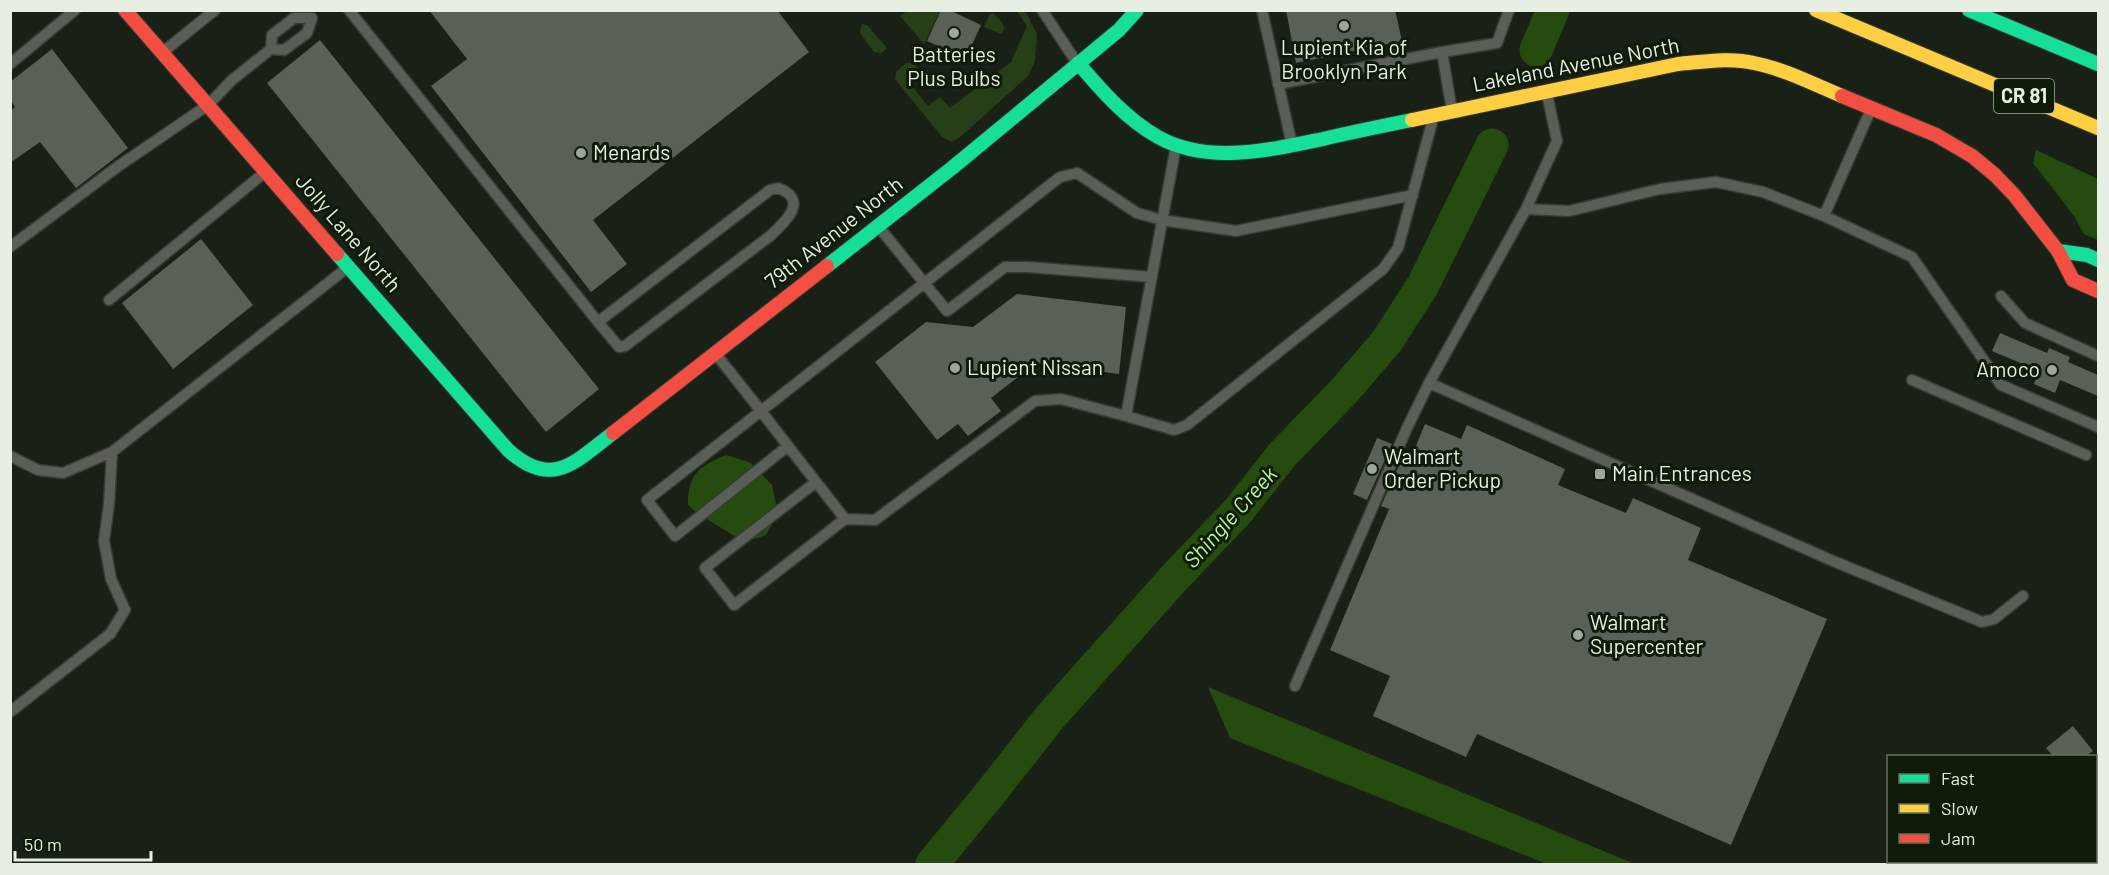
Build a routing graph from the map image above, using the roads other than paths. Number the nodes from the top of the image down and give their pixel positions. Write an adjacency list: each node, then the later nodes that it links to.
1 (75, 10): 16 (lane)
2 (125, 10): 13 (main road, Jolly Lane North)
3 (215, 10): 13 (lane)
4 (349, 10): 42 (lane)
5 (1042, 10): 15 (lane)
6 (1137, 10): 15 (main road, 79th Avenue North)
7 (1262, 10): 18 (lane)
8 (1509, 10): 14 (lane)
9 (1816, 10): 24 (main road, CR 81)
10 (1969, 10): 17 (main road, CR 81)
11 (316, 14): 12 (lane); 12 (lane)
12 (271, 49): 20 (lane)
13 (162, 52): 20 (main road, Jolly Lane North)
14 (1442, 52): 18 (lane); 22 (lane)
15 (1078, 63): 26 (main road, Lakeland Avenue North); 32 (main road, 79th Avenue North)
16 (10, 64)
17 (2098, 64)
18 (1278, 84): 25 (lane)
19 (1547, 91): 21 (main road, Lakeland Avenue North); 22 (main road, Lakeland Avenue North); 29 (lane)
20 (208, 105): 27 (main road, Jolly Lane North); 33 (lane)
21 (1872, 109): 30 (lane); 34 (main road, Lakeland Avenue North)
22 (1452, 111): 23 (main road, Lakeland Avenue North)
23 (1435, 115): 25 (main road, Lakeland Avenue North); 28 (lane)
24 (2098, 128)
25 (1292, 145): 26 (main road, Lakeland Avenue North)
26 (1176, 146): 31 (lane)
27 (267, 171): 36 (main road, Jolly Lane North); 41 (lane)
28 (1413, 195): 31 (lane); 48 (lane)
29 (1526, 209): 30 (lane); 46 (lane)
30 (1824, 216): 49 (lane)
31 (1162, 220): 37 (lane); 38 (lane)
32 (877, 225): 38 (lane); 43 (main road, 79th Avenue North)
33 (10, 247)
34 (2058, 251): 35 (main road); 39 (main road, Lakeland Avenue North)
35 (2098, 260)
36 (349, 266): 51 (lane); 54 (main road, Jolly Lane North)
37 (1152, 277): 38 (lane); 48 (lane)
38 (924, 284): 47 (lane)
39 (2098, 291)
40 (2001, 296): 44 (lane)
41 (109, 300)
42 (598, 322): 42 (lane)
43 (715, 353): 47 (lane); 54 (main road, 79th Avenue North)
44 (2098, 356)
45 (1912, 380): 52 (lane)
46 (1430, 383): 57 (lane); 58 (lane)
47 (761, 411): 50 (lane); 50 (lane)
48 (1126, 416): 56 (lane)
49 (2098, 427)
50 (788, 447): 55 (lane)
51 (111, 452): 53 (lane); 59 (lane)
52 (2086, 455)
53 (10, 456)
54 (547, 471)
55 (816, 482): 56 (lane); 56 (lane)
56 (845, 519)
57 (2023, 597)
58 (1295, 686)
59 (10, 712)

